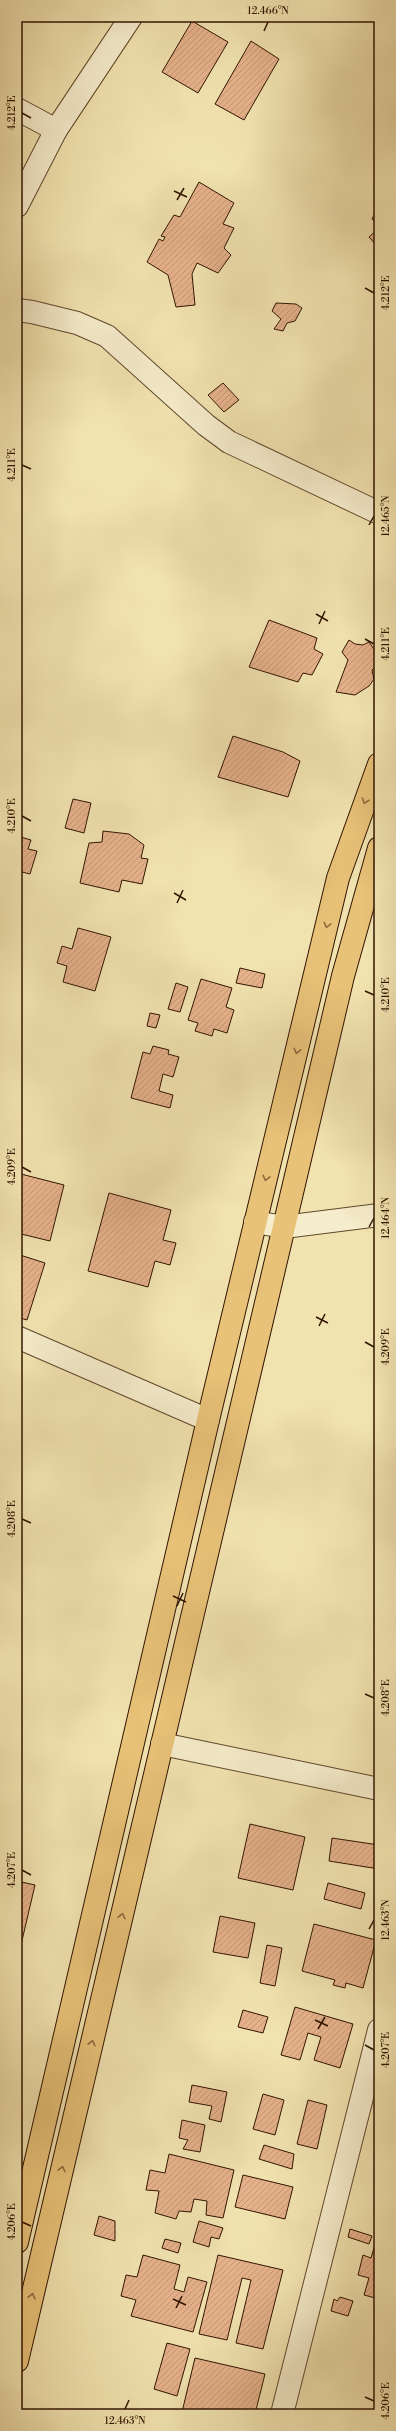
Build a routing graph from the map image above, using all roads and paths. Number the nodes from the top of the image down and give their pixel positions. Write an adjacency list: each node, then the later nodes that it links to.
1 (131, 17): 3 (street)
2 (17, 109): 3 (street)
3 (56, 130): 4 (street)
4 (17, 206)
5 (17, 310): 6 (street)
6 (379, 513)
7 (379, 764): 10 (main road, one-way to 10)
8 (379, 848): 11 (main road)
9 (379, 1215): 11 (street)
10 (255, 1222): 11 (street); 13 (main road)
11 (284, 1227): 14 (main road)
12 (17, 1337): 13 (street)
13 (208, 1420): 17 (main road)
14 (162, 1744): 15 (street); 18 (main road, one-way to 14)
15 (379, 1789)
16 (379, 2030): 19 (street)
17 (17, 2242)
18 (17, 2361)
19 (282, 2414)

